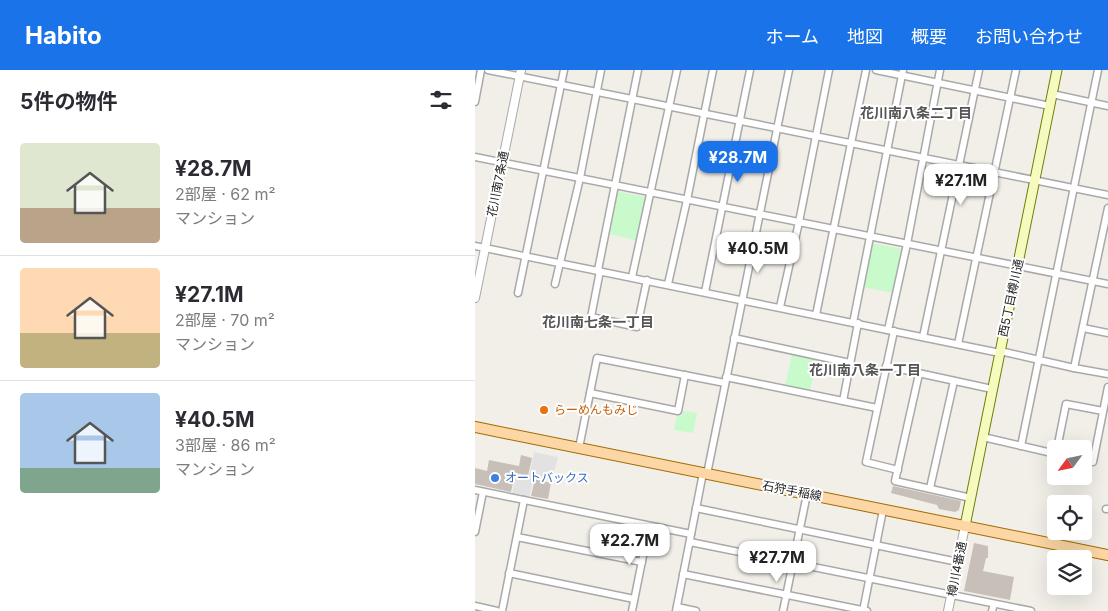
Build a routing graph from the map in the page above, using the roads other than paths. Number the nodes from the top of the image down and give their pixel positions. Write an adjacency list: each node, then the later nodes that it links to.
1 (481, 70): 27 (street)
2 (488, 70): 18 (street)
3 (564, 70): 21 (street)
4 (601, 70): 23 (street)
5 (638, 70): 26 (street)
6 (677, 70): 31 (street)
7 (713, 70): 32 (street)
8 (750, 70): 33 (street)
9 (789, 70): 34 (street)
10 (829, 70): 35 (street)
11 (866, 70): 36 (street)
12 (876, 70): 19 (street)
13 (941, 70): 20 (street)
14 (979, 70): 22 (street)
15 (1016, 70): 25 (street)
16 (1057, 70): 24 (main road, 西5丁目樽川通)
17 (1098, 70): 28 (street)
18 (520, 73): 21 (street); 40 (street, 花川南7条通)
19 (902, 73): 20 (street); 37 (street)
20 (938, 83): 22 (street); 39 (street)
21 (561, 85): 23 (street); 42 (street)
22 (974, 90): 25 (street); 41 (street)
23 (597, 92): 26 (street); 44 (street)
24 (1053, 94): 28 (street); 29 (main road, 西5丁目樽川通)
25 (1011, 98): 29 (street); 43 (street)
26 (633, 99): 31 (street); 46 (street)
27 (475, 102)
28 (1092, 102): 30 (street); 47 (street)
29 (1050, 106): 45 (main road, 西5丁目樽川通)
30 (1108, 106)
31 (669, 107): 32 (street); 48 (street)
32 (704, 114): 33 (street); 50 (street)
33 (740, 121): 34 (street); 51 (street)
34 (777, 129): 35 (street); 53 (street)
35 (816, 136): 36 (street); 54 (street)
36 (851, 144): 37 (street); 55 (street)
37 (888, 151): 39 (street); 56 (street)
38 (475, 157): 40 (street)
39 (922, 158): 41 (street); 57 (street)
40 (502, 162): 42 (street); 59 (street, 花川南7条通)
41 (958, 165): 43 (street); 60 (street)
42 (543, 171): 44 (street); 61 (street)
43 (995, 172): 45 (street); 62 (street)
44 (580, 178): 46 (street); 63 (street)
45 (1035, 180): 47 (street); 64 (main road, 西5丁目樽川通)
46 (615, 185): 48 (street); 65 (street)
47 (1074, 188): 49 (street); 66 (street)
48 (651, 193): 50 (street); 67 (street)
49 (1108, 194)
50 (687, 200): 51 (street); 71 (street)
51 (723, 207): 53 (street); 74 (street)
52 (1108, 208): 69 (street)
53 (759, 214): 54 (street); 77 (street)
54 (799, 222): 55 (street); 78 (street)
55 (835, 230): 56 (street); 79 (street)
56 (870, 237): 57 (street); 80 (street)
57 (907, 244): 60 (street); 82 (street)
58 (475, 246): 59 (street)
59 (485, 248): 61 (street); 73 (street, 花川南7条通)
60 (942, 251): 62 (street); 84 (street)
61 (525, 256): 63 (street); 75 (street)
62 (977, 258): 64 (street); 86 (street)
63 (560, 263): 65 (street); 70 (street)
64 (1018, 266): 66 (street); 87 (main road, 西5丁目樽川通)
65 (599, 271): 67 (street); 68 (street)
66 (1056, 274): 69 (street); 88 (street)
67 (632, 277): 68 (street)
68 (647, 280): 71 (street)
69 (1093, 281): 72 (street); 81 (street)
70 (555, 284)
71 (667, 284): 74 (street)
72 (1108, 284)
73 (476, 286): 76 (street, 花川南7条通)
74 (705, 292): 77 (street)
75 (518, 293)
76 (475, 298)
77 (742, 299): 78 (street); 85 (street)
78 (779, 307): 79 (street)
79 (817, 315): 80 (street)
80 (856, 323): 82 (street); 89 (street)
81 (1083, 328): 83 (street); 91 (street)
82 (891, 330): 84 (street); 90 (street)
83 (1108, 333)
84 (923, 337): 86 (street)
85 (734, 338): 89 (street); 95 (street)
86 (958, 344): 87 (street)
87 (1000, 352): 88 (street); 98 (main road, 西5丁目樽川通)
88 (1038, 359): 91 (street); 106 (street)
89 (850, 363): 100 (street)
90 (886, 366): 92 (street); 101 (street)
91 (1074, 368): 93 (street)
92 (919, 374): 96 (street); 110 (street)
93 (1108, 374)
94 (685, 375): 95 (street); 99 (street); 99 (street)
95 (726, 380): 100 (street); 111 (street)
96 (954, 381): 98 (street); 112 (street)
97 (1108, 387): 102 (street)
98 (992, 390): 104 (main road, 西5丁目樽川通)
99 (590, 393): 107 (street)
100 (843, 401): 101 (street)
101 (877, 408): 110 (street)
102 (1103, 411): 105 (street); 109 (street)
103 (475, 427): 107 (main road, 石狩手稲線)
104 (983, 437): 106 (street); 116 (main road, 西5丁目樽川通)
105 (1058, 440)
106 (1021, 446): 108 (street)
107 (579, 448): 111 (main road, 石狩手稲線)
108 (1047, 450)
109 (1093, 462)
110 (898, 470): 112 (street)
111 (705, 473): 115 (main road, 石狩手稲線); 118 (street)
112 (930, 488): 116 (street)
113 (475, 490): 114 (street)
114 (483, 492): 117 (street); 123 (street)
115 (807, 494): 119 (main road, 石狩手稲線); 122 (street)
116 (971, 498): 121 (main road, 西5丁目樽川通)
117 (524, 500): 120 (street); 125 (street)
118 (696, 508): 122 (street); 124 (street)
119 (883, 510): 121 (main road, 石狩手稲線); 127 (street)
120 (649, 526): 124 (street); 129 (street)
121 (965, 526): 128 (main road, 石狩手稲線); 130 (street, 樽川4番通)
122 (799, 530): 127 (street); 131 (street)
123 (475, 532)
124 (691, 534): 126 (street)
125 (517, 537): 129 (street); 132 (street)
126 (690, 542): 131 (street); 133 (street)
127 (876, 546): 130 (street); 134 (street)
128 (1108, 555)
129 (642, 562): 137 (street)
130 (958, 562): 136 (street, 樽川4番通)
131 (793, 564): 134 (street); 135 (street)
132 (509, 572): 137 (street); 142 (street)
133 (683, 574): 135 (street); 140 (street)
134 (870, 578): 136 (street); 146 (street)
135 (786, 595): 145 (street); 146 (street)
136 (951, 595): 138 (street); 147 (street, 樽川4番通)
137 (634, 598): 143 (street)
138 (994, 604): 148 (street); 149 (street)
139 (475, 606): 141 (street)
140 (676, 609): 144 (street)
141 (497, 611)
142 (501, 611)
143 (631, 611)
144 (696, 611)
145 (783, 611)
146 (865, 611)
147 (948, 611)
148 (992, 611)
149 (1031, 611)

